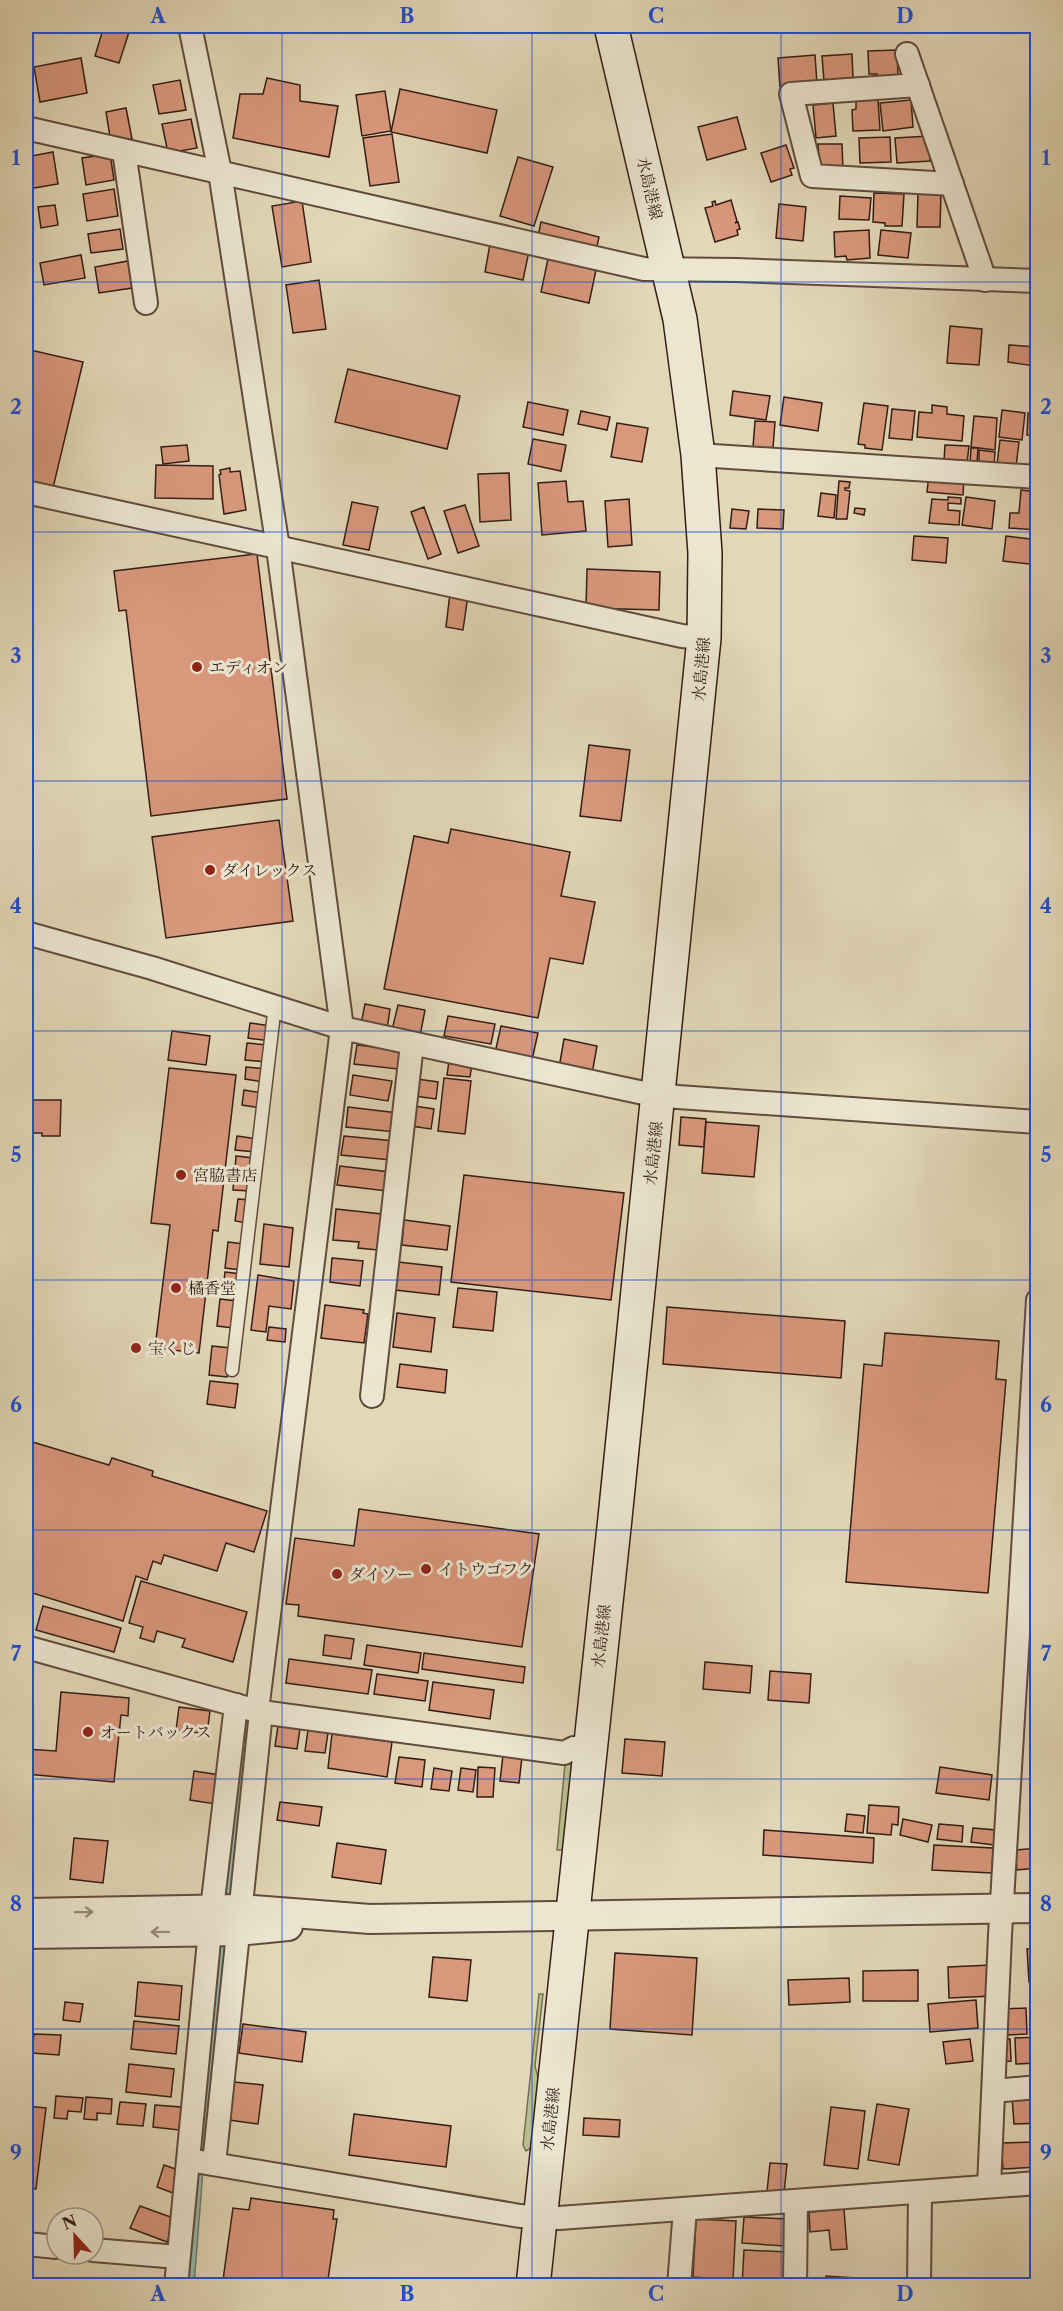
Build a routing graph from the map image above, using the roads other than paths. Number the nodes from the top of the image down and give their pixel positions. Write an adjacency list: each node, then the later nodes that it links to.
1 (190, 26): 7 (street)
2 (611, 26): 9 (main road, 水島港線)
3 (907, 54): 4 (street)
4 (918, 85): 8 (street); 8 (street)
5 (26, 128): 6 (street)
6 (124, 151): 7 (street); 12 (street)
7 (216, 171): 9 (street); 16 (street)
8 (952, 184): 10 (street)
9 (670, 269): 10 (street); 13 (main road, 水島港線)
10 (985, 280): 11 (street)
11 (1038, 281)
12 (146, 303)
13 (698, 455): 14 (street); 17 (main road, 水島港線)
14 (1038, 477)
15 (26, 492): 16 (street)
16 (273, 548): 17 (street); 20 (street)
17 (704, 639): 22 (main road, 水島港線)
18 (26, 933): 19 (street)
19 (275, 1005): 20 (street); 25 (lane)
20 (336, 1026): 21 (street); 28 (street)
21 (412, 1044): 22 (street); 26 (street)
22 (659, 1094): 23 (street); 29 (main road, 水島港線)
23 (1038, 1122)
24 (1038, 1300): 31 (street)
25 (232, 1370)
26 (372, 1396)
27 (26, 1647): 28 (street)
28 (251, 1709): 29 (street); 34 (street)
29 (589, 1749): 33 (main road, 水島港線)
30 (1038, 1908): 31 (street)
31 (1001, 1909): 33 (street); 37 (street)
32 (26, 1913): 34 (street, one-way to 34)
33 (572, 1917): 34 (street); 45 (main road, 水島港線)
34 (225, 1920): 35 (street, one-way to 35); 38 (street); 39 (street)
35 (26, 1934)
36 (1038, 2087): 37 (street)
37 (994, 2091): 41 (street)
38 (189, 2160): 39 (street); 49 (street)
39 (214, 2164): 45 (street)
40 (1038, 2183): 41 (street)
41 (989, 2186): 42 (street)
42 (920, 2192): 43 (street); 54 (street)
43 (796, 2202): 44 (street); 53 (street)
44 (685, 2209): 45 (street); 52 (street)
45 (540, 2217): 51 (main road, 水島港線)
46 (26, 2244): 47 (street)
47 (45, 2246)
48 (105, 2251): 49 (street)
49 (178, 2257): 50 (street)
50 (176, 2286)
51 (533, 2286)
52 (679, 2286)
53 (795, 2286)
54 (919, 2286)

